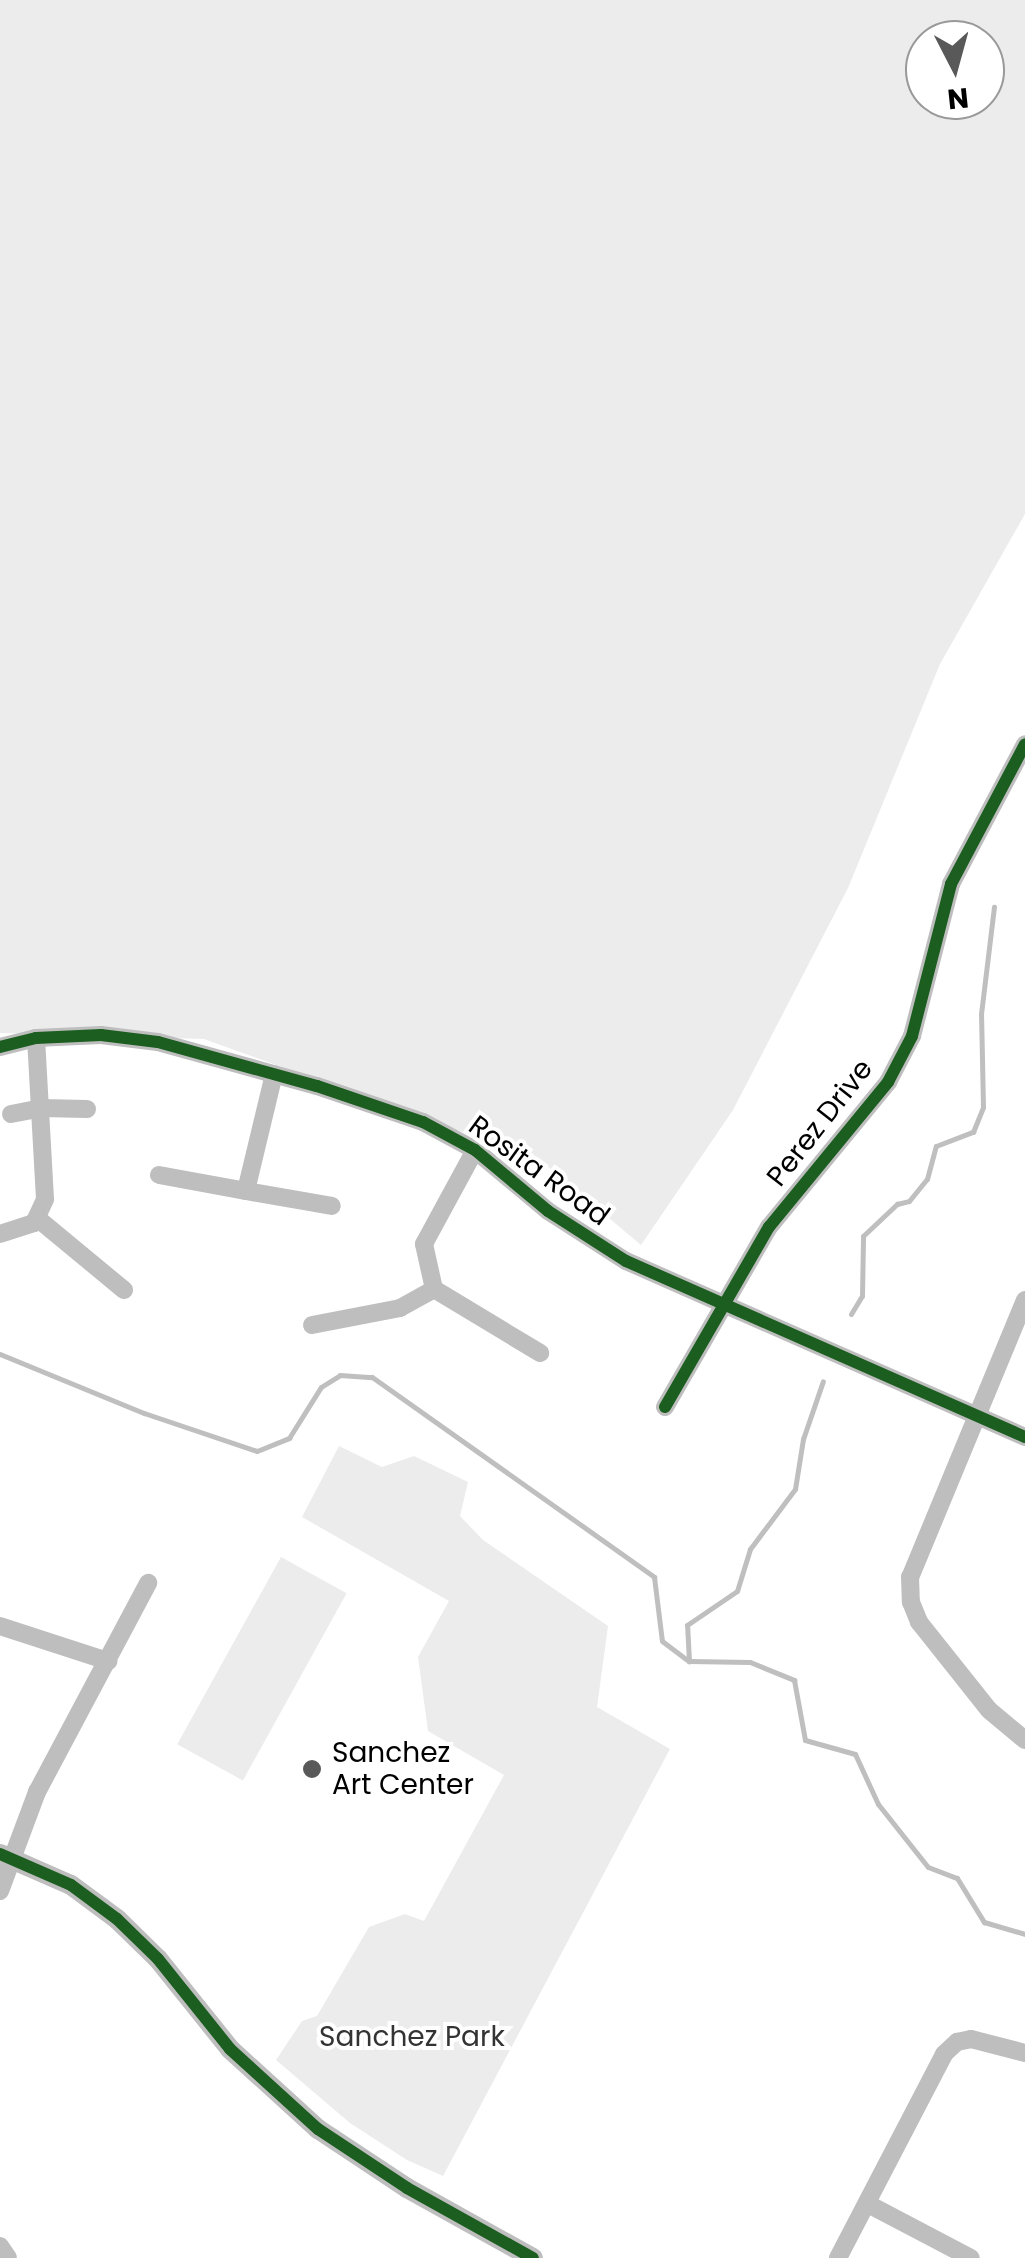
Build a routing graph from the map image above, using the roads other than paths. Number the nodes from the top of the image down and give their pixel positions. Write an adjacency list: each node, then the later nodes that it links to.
1 (1025, 744): 17 (street, Perez Drive)
2 (36, 1038): 3 (street, Rosita Road); 4 (street, Rosita Road); 5 (street)
3 (0, 1046)
4 (274, 1074): 8 (street, Rosita Road); 10 (street)
5 (40, 1108): 6 (street); 7 (street); 12 (street)
6 (87, 1109)
7 (10, 1114)
8 (474, 1150): 14 (street); 17 (street, Rosita Road)
9 (159, 1175): 10 (street)
10 (246, 1191): 11 (street)
11 (332, 1206)
12 (37, 1218): 13 (street); 15 (street)
13 (0, 1234)
14 (434, 1289): 18 (street); 19 (street)
15 (124, 1290)
16 (1025, 1300): 21 (street)
17 (722, 1306): 20 (street, Perez Drive); 21 (street, Rosita Road)
18 (312, 1325)
19 (540, 1353)
20 (664, 1407)
21 (974, 1414): 22 (street, Rosita Road); 26 (street)
22 (1025, 1437)
23 (148, 1583): 25 (street)
24 (0, 1626): 25 (street)
25 (108, 1662): 27 (street)
26 (1025, 1740)
27 (6, 1856): 28 (street); 33 (street)
28 (0, 1892)
29 (1025, 2053): 30 (street)
30 (868, 2204): 34 (street); 35 (street)
31 (0, 2246): 32 (street)
32 (8, 2258)
33 (534, 2258)
34 (838, 2258)
35 (972, 2258)

